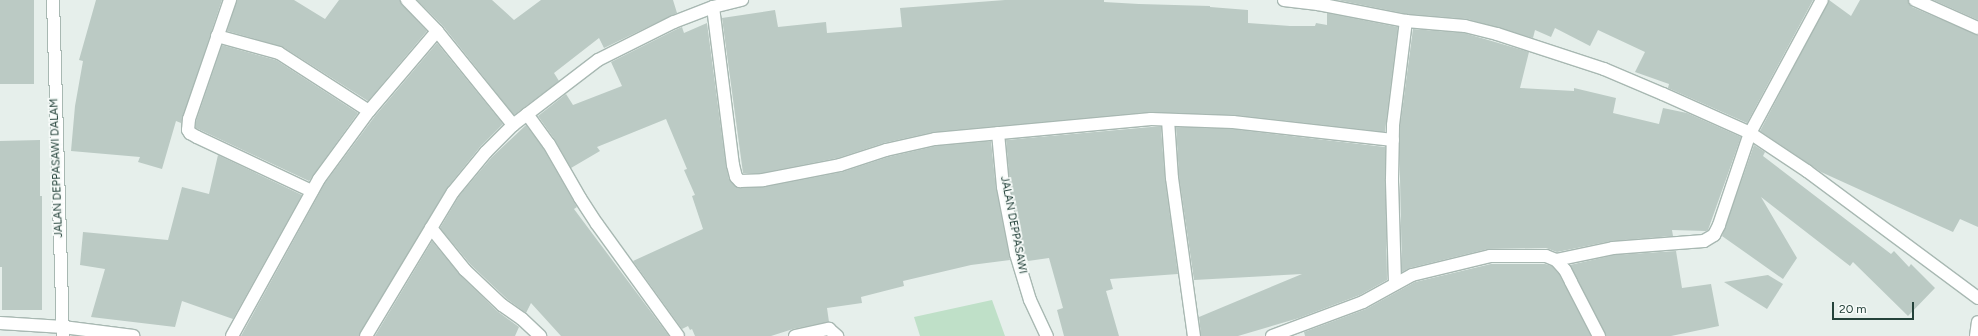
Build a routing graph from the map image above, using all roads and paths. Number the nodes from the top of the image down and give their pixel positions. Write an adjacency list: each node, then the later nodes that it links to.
1 (53, 0): 27 (street, JALAN DEPPASAWI DALAM)
2 (230, 0): 12 (street)
3 (407, 0): 11 (street)
4 (742, 0): 8 (street)
5 (1284, 0): 9 (street)
6 (1822, 0): 18 (street)
7 (1915, 0): 10 (street)
8 (713, 7): 14 (street); 17 (street)
9 (1406, 20): 18 (street); 19 (street)
10 (1978, 28)
11 (437, 31): 13 (street); 16 (street)
12 (217, 36): 13 (street); 20 (street)
13 (369, 112): 20 (street)
14 (527, 114): 16 (street); 32 (street)
15 (1168, 120): 17 (street); 19 (street); 36 (street)
16 (513, 125): 21 (street)
17 (998, 133): 35 (street, JALAN DEPPASAWI)
18 (1750, 133): 22 (street); 24 (street)
19 (1393, 140): 23 (street)
20 (312, 191): 29 (street)
21 (431, 228): 30 (street); 31 (street)
22 (1556, 260): 23 (street); 38 (street)
23 (1395, 283): 37 (street)
24 (1978, 298)
25 (1978, 322): 39 (street)
26 (0, 323): 27 (street)
27 (63, 331): 28 (street)
28 (133, 336)
29 (232, 336)
30 (366, 336)
31 (540, 336)
32 (678, 336)
33 (795, 336): 34 (street)
34 (838, 336)
35 (1047, 336)
36 (1194, 336)
37 (1272, 336)
38 (1599, 336)
39 (1976, 336)

